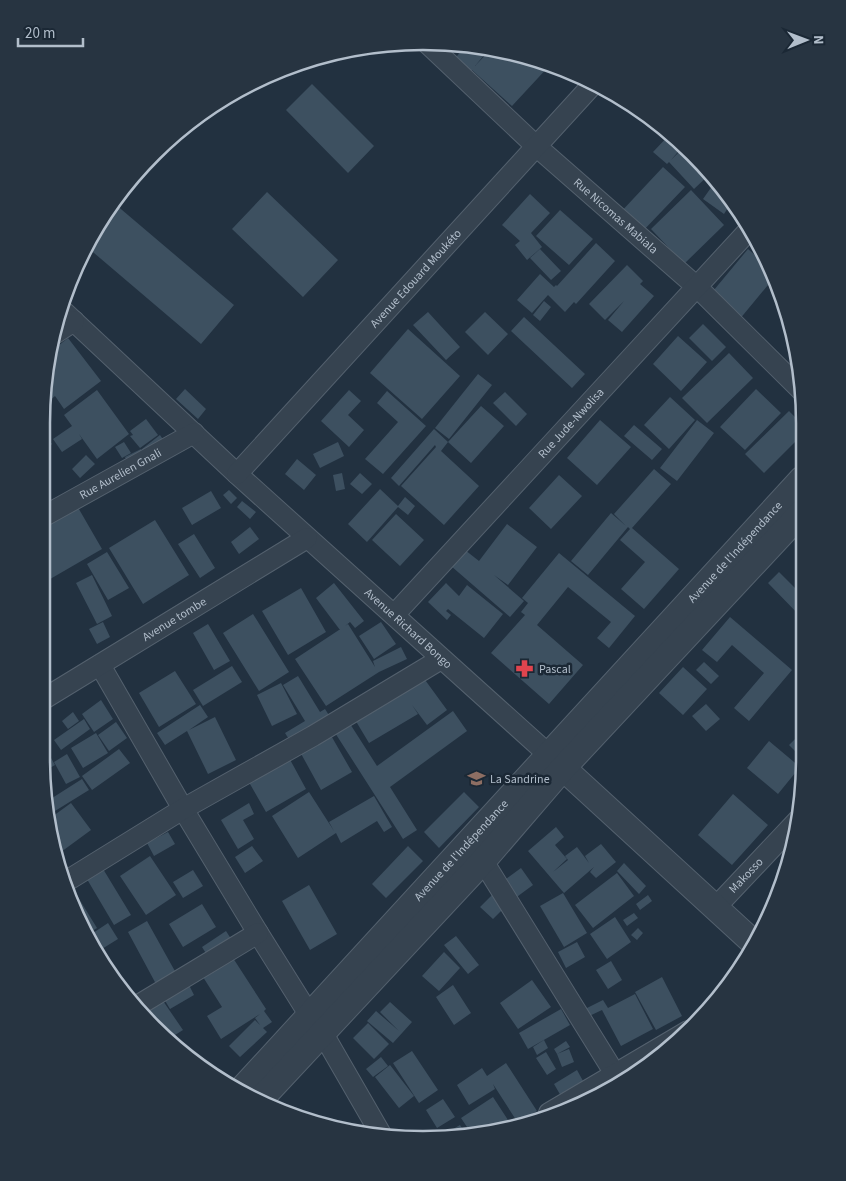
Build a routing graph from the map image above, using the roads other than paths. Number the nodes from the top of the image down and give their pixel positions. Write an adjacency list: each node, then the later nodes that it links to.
1 (435, 50): 3 (street, Rue Nicomas Mabiala)
2 (588, 88): 3 (street, Avenue Edouard Moukéto)
3 (536, 146): 5 (street, Rue Nicomas Mabiala); 9 (street, Avenue Edouard Moukéto)
4 (745, 235): 5 (street, Rue Jude-Nwolisa)
5 (698, 288): 7 (street, Rue Nicomas Mabiala); 14 (street, Rue Jude-Nwolisa)
6 (68, 316): 8 (street, Avenue Richard Bongo)
7 (794, 383)
8 (194, 433): 9 (street, Avenue Richard Bongo); 11 (street, Rue Aurelien Gnali)
9 (237, 474): 13 (street, Avenue Richard Bongo)
10 (796, 486): 18 (street, Avenue de l'Indépendance)
11 (50, 512)
12 (796, 518): 18 (street, Avenue de l'Indépendance)
13 (307, 538): 14 (street, Avenue Richard Bongo); 16 (street, Avenue tombe)
14 (394, 615): 15 (street, Avenue Richard Bongo)
15 (441, 659): 18 (street, Avenue Richard Bongo); 19 (street)
16 (100, 665): 17 (street, Avenue tombe); 19 (street)
17 (50, 695)
18 (556, 762): 21 (street, Avenue de l'Indépendance); 23 (street, Avenue Richard Bongo); 27 (street, Avenue de l'Indépendance)
19 (183, 809): 22 (street); 24 (street)
20 (789, 829): 23 (street, Makosso)
21 (483, 861): 27 (street, Avenue de l'Indépendance); 28 (street)
22 (70, 879)
23 (715, 908): 25 (street, Avenue Richard Bongo)
24 (258, 933): 26 (street); 27 (street)
25 (749, 939)
26 (142, 1003)
27 (316, 1024): 29 (street, Avenue de l'Indépendance); 30 (street, Avenue de l'Indépendance); 31 (street)
28 (616, 1077)
29 (245, 1086)
30 (263, 1095)
31 (377, 1128)

